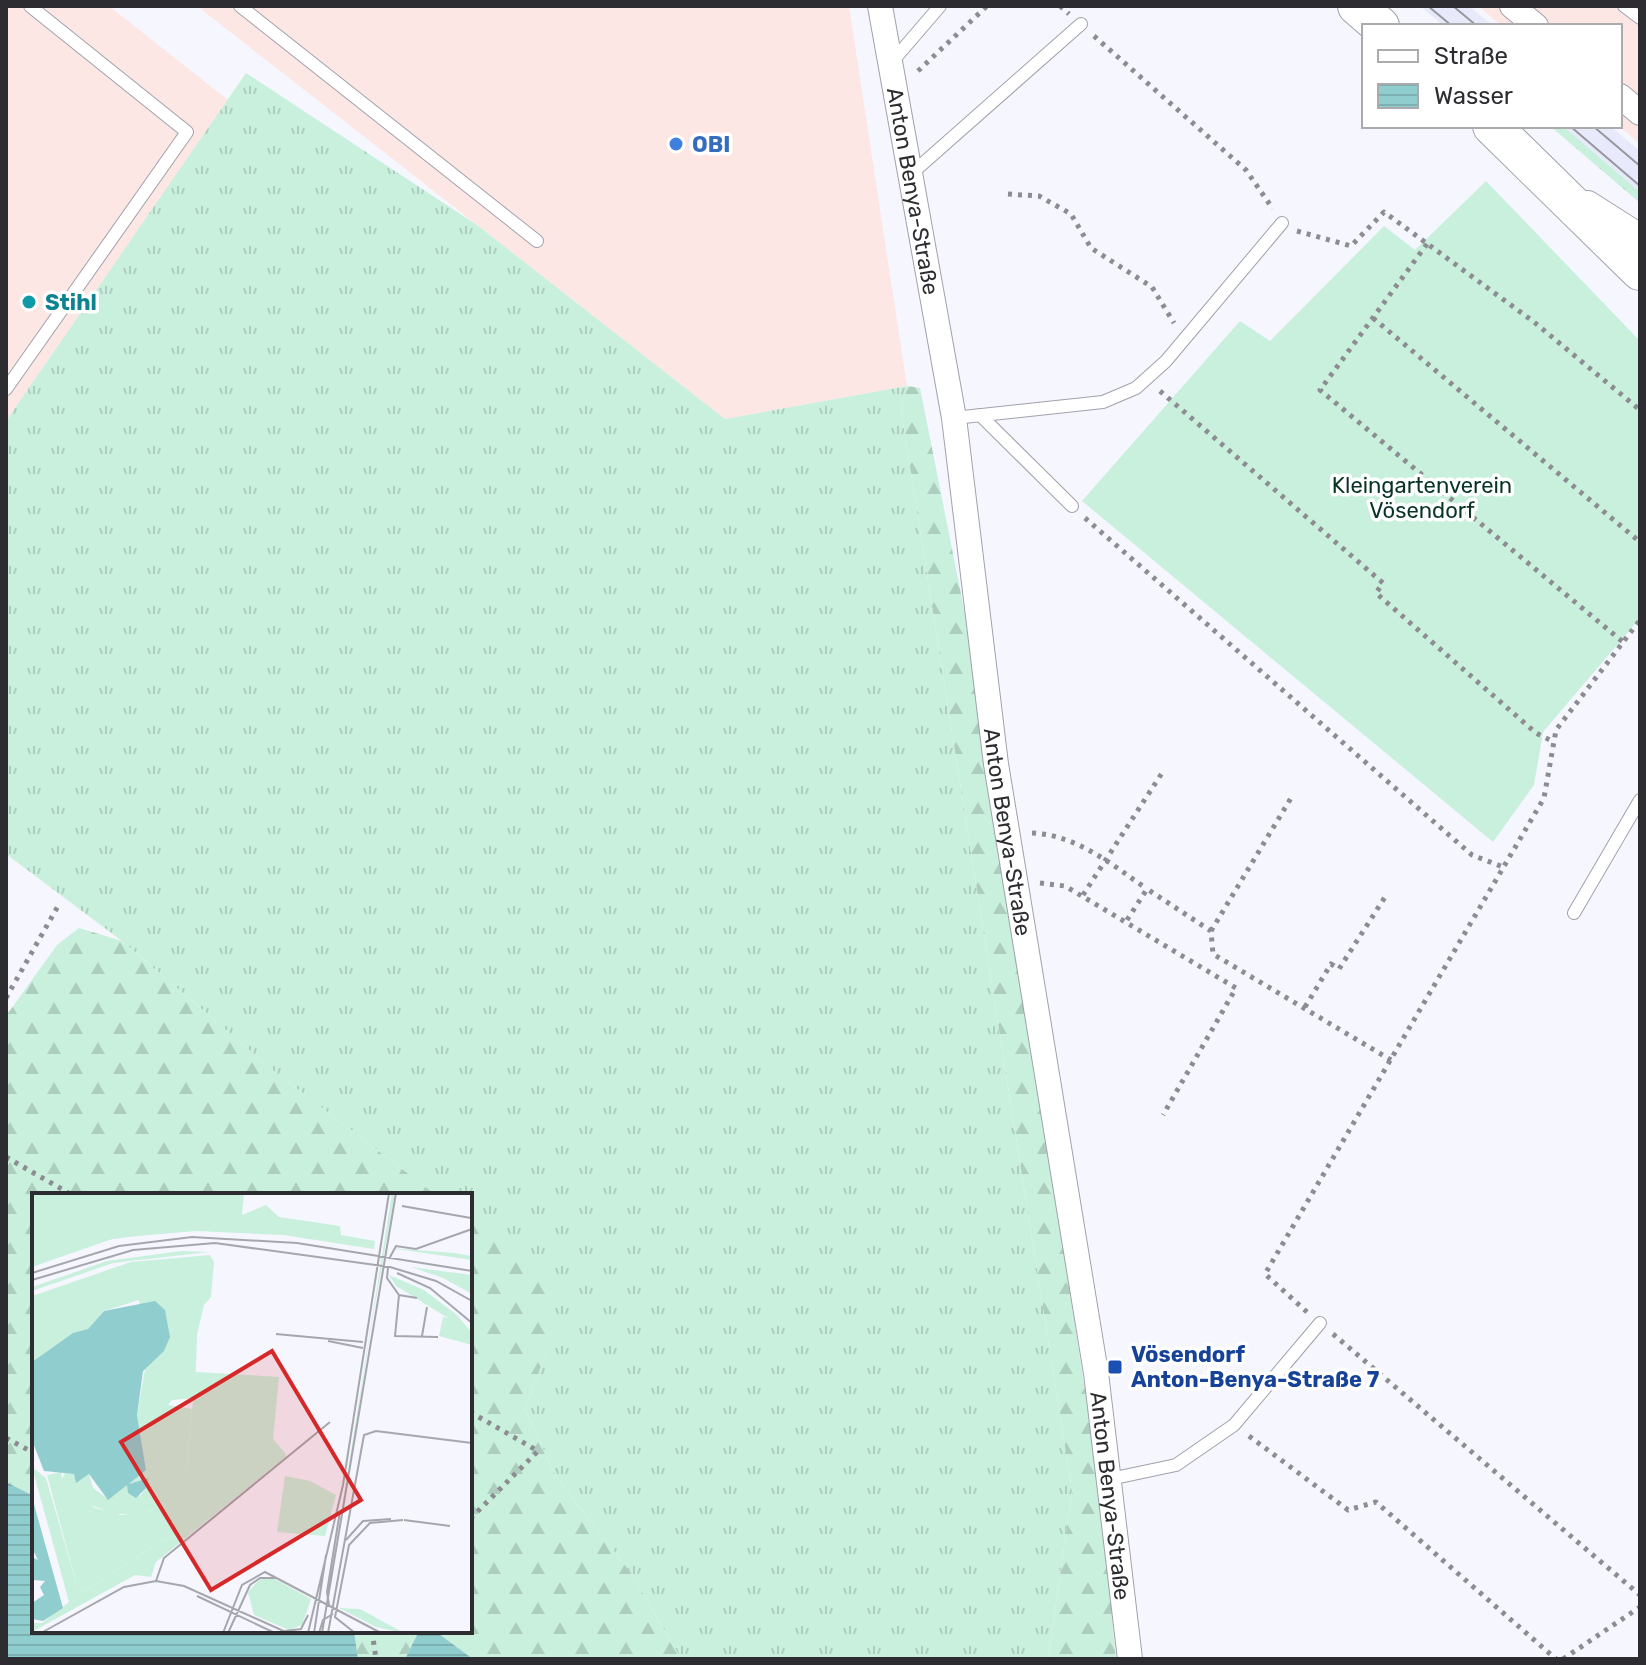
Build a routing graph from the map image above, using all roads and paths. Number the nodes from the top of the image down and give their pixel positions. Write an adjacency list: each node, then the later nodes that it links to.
1 (30, 6): 30 (lane)
2 (240, 6): 24 (lane)
3 (880, 6): 14 (street, Anton Benya-Straße)
4 (940, 6): 14 (lane)
5 (987, 6): 15 (path)
6 (1060, 6): 11 (path)
7 (1357, 6): 12 (main road)
8 (1512, 6): 13 (street)
9 (1624, 6): 10 (lane)
10 (1640, 18)
11 (1081, 24): 19 (lane); 22 (path)
12 (1378, 24)
13 (1534, 24)
14 (889, 66): 15 (street, Anton Benya-Straße)
15 (895, 92): 19 (street, Anton Benya-Straße)
16 (1622, 98): 17 (street)
17 (1640, 113)
18 (1494, 128): 20 (main road)
19 (911, 174): 33 (street, Anton Benya-Straße)
20 (1546, 176): 23 (street); 26 (main road)
21 (1008, 194): 28 (path)
22 (1282, 223): 25 (path); 28 (lane)
23 (1640, 236)
24 (537, 241)
25 (1427, 244): 27 (path); 31 (path)
26 (1640, 271)
27 (1373, 318): 35 (path); 37 (path)
28 (1183, 341): 29 (lane)
29 (1145, 380): 32 (lane); 38 (path)
30 (6, 389)
31 (1640, 410)
32 (980, 415): 33 (lane); 34 (lane)
33 (954, 418): 42 (street, Anton Benya-Straße)
34 (1072, 506): 44 (path)
35 (1640, 542)
36 (1640, 620): 37 (path)
37 (1623, 642): 38 (path)
38 (1554, 742): 44 (path)
39 (1162, 773): 43 (path)
40 (1291, 798): 52 (path)
41 (1640, 800): 50 (lane)
42 (1007, 832): 43 (path); 45 (street, Anton Benya-Straße)
43 (1106, 861): 46 (path); 47 (path)
44 (1503, 867): 55 (path)
45 (1015, 880): 47 (path); 64 (street, Anton Benya-Straße)
46 (1147, 889): 51 (path); 52 (path)
47 (1083, 895): 51 (path)
48 (1385, 897): 54 (path)
49 (58, 906): 53 (path)
50 (1574, 913)
51 (1127, 920): 56 (path)
52 (1211, 931): 54 (path)
53 (6, 998)
54 (1305, 1007): 55 (path)
55 (1391, 1060): 59 (path)
56 (1163, 1115)
57 (6, 1157): 58 (path)
58 (69, 1193)
59 (1320, 1323): 61 (lane); 66 (path)
60 (472, 1413): 65 (path)
61 (1234, 1425): 64 (lane); 71 (path)
62 (6, 1438): 63 (path)
63 (32, 1452)
64 (1110, 1479): 70 (street, Anton Benya-Straße)
65 (472, 1517)
66 (1640, 1595)
67 (1640, 1607): 72 (path)
68 (372, 1633): 69 (path)
69 (376, 1659)
70 (1130, 1659)
71 (1556, 1659)
72 (1563, 1659)

